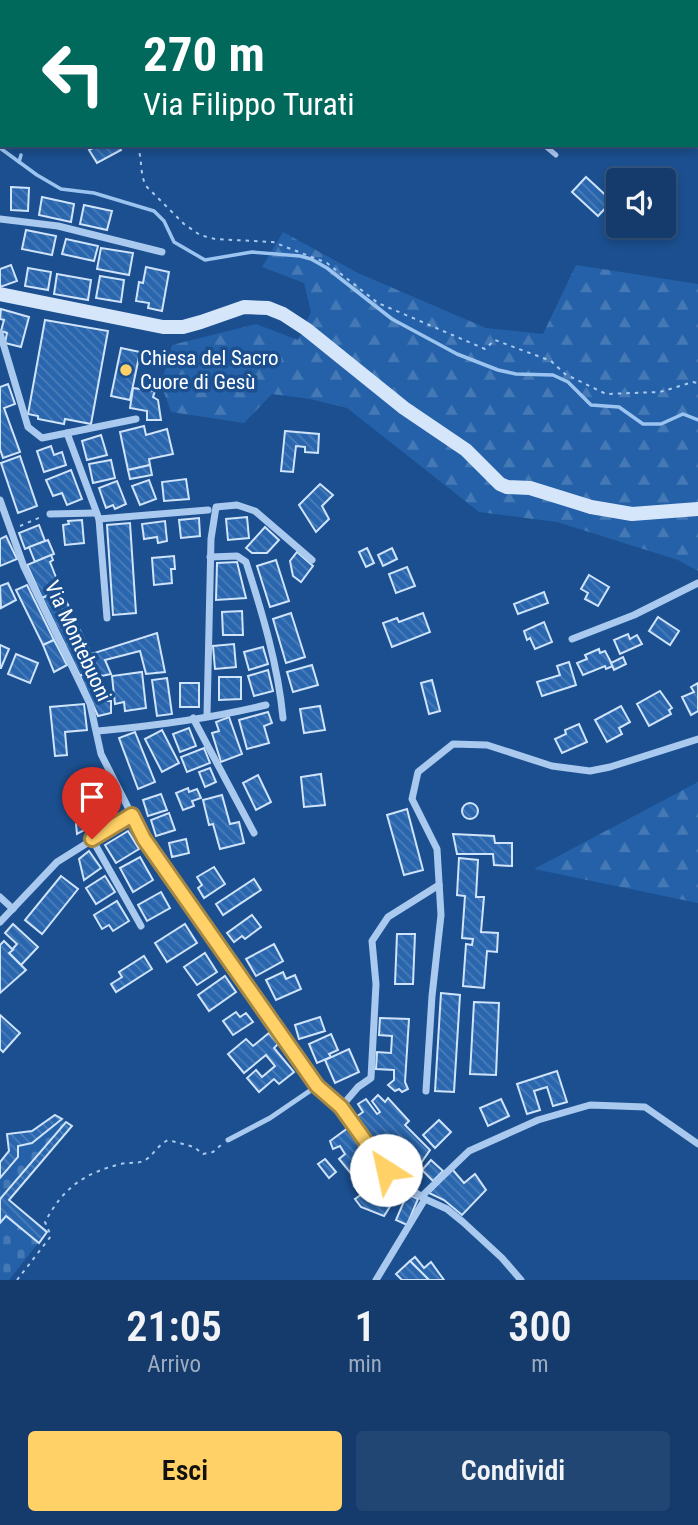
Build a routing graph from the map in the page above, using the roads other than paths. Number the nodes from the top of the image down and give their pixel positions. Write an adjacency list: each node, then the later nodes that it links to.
1 (546, 147): 2 (lane)
2 (556, 155)
3 (0, 219): 4 (street)
4 (162, 252)
5 (0, 294): 10 (main road)
6 (0, 333): 8 (street)
7 (135, 419): 8 (street)
8 (67, 433): 13 (street)
9 (0, 500): 23 (street, Via Montebuoni)
10 (698, 509)
11 (208, 510): 13 (street)
12 (50, 514): 13 (street)
13 (98, 516): 17 (street)
14 (210, 557): 15 (street); 20 (street); 22 (street)
15 (313, 560)
16 (698, 583): 18 (street)
17 (107, 618)
18 (572, 639)
19 (266, 705): 20 (street)
20 (207, 715): 21 (street)
21 (193, 718): 23 (street); 26 (street)
22 (283, 718)
23 (98, 731): 25 (street, Via Montebuoni)
24 (698, 739): 28 (street)
25 (132, 815): 27 (street); 33 (street, Via Montebuoni)
26 (254, 833)
27 (92, 839): 30 (street); 32 (street)
28 (439, 885): 34 (street); 35 (street)
29 (0, 897): 30 (street)
30 (13, 909): 31 (street)
31 (0, 922)
32 (141, 926)
33 (317, 1086): 35 (street, Via Montebuoni); 36 (lane)
34 (426, 1091)
35 (341, 1107): 38 (street, Via Montebuoni)
36 (228, 1140)
37 (698, 1144): 38 (street)
38 (424, 1197): 39 (street); 40 (street, Via Montebuoni)
39 (376, 1280)
40 (521, 1280)

